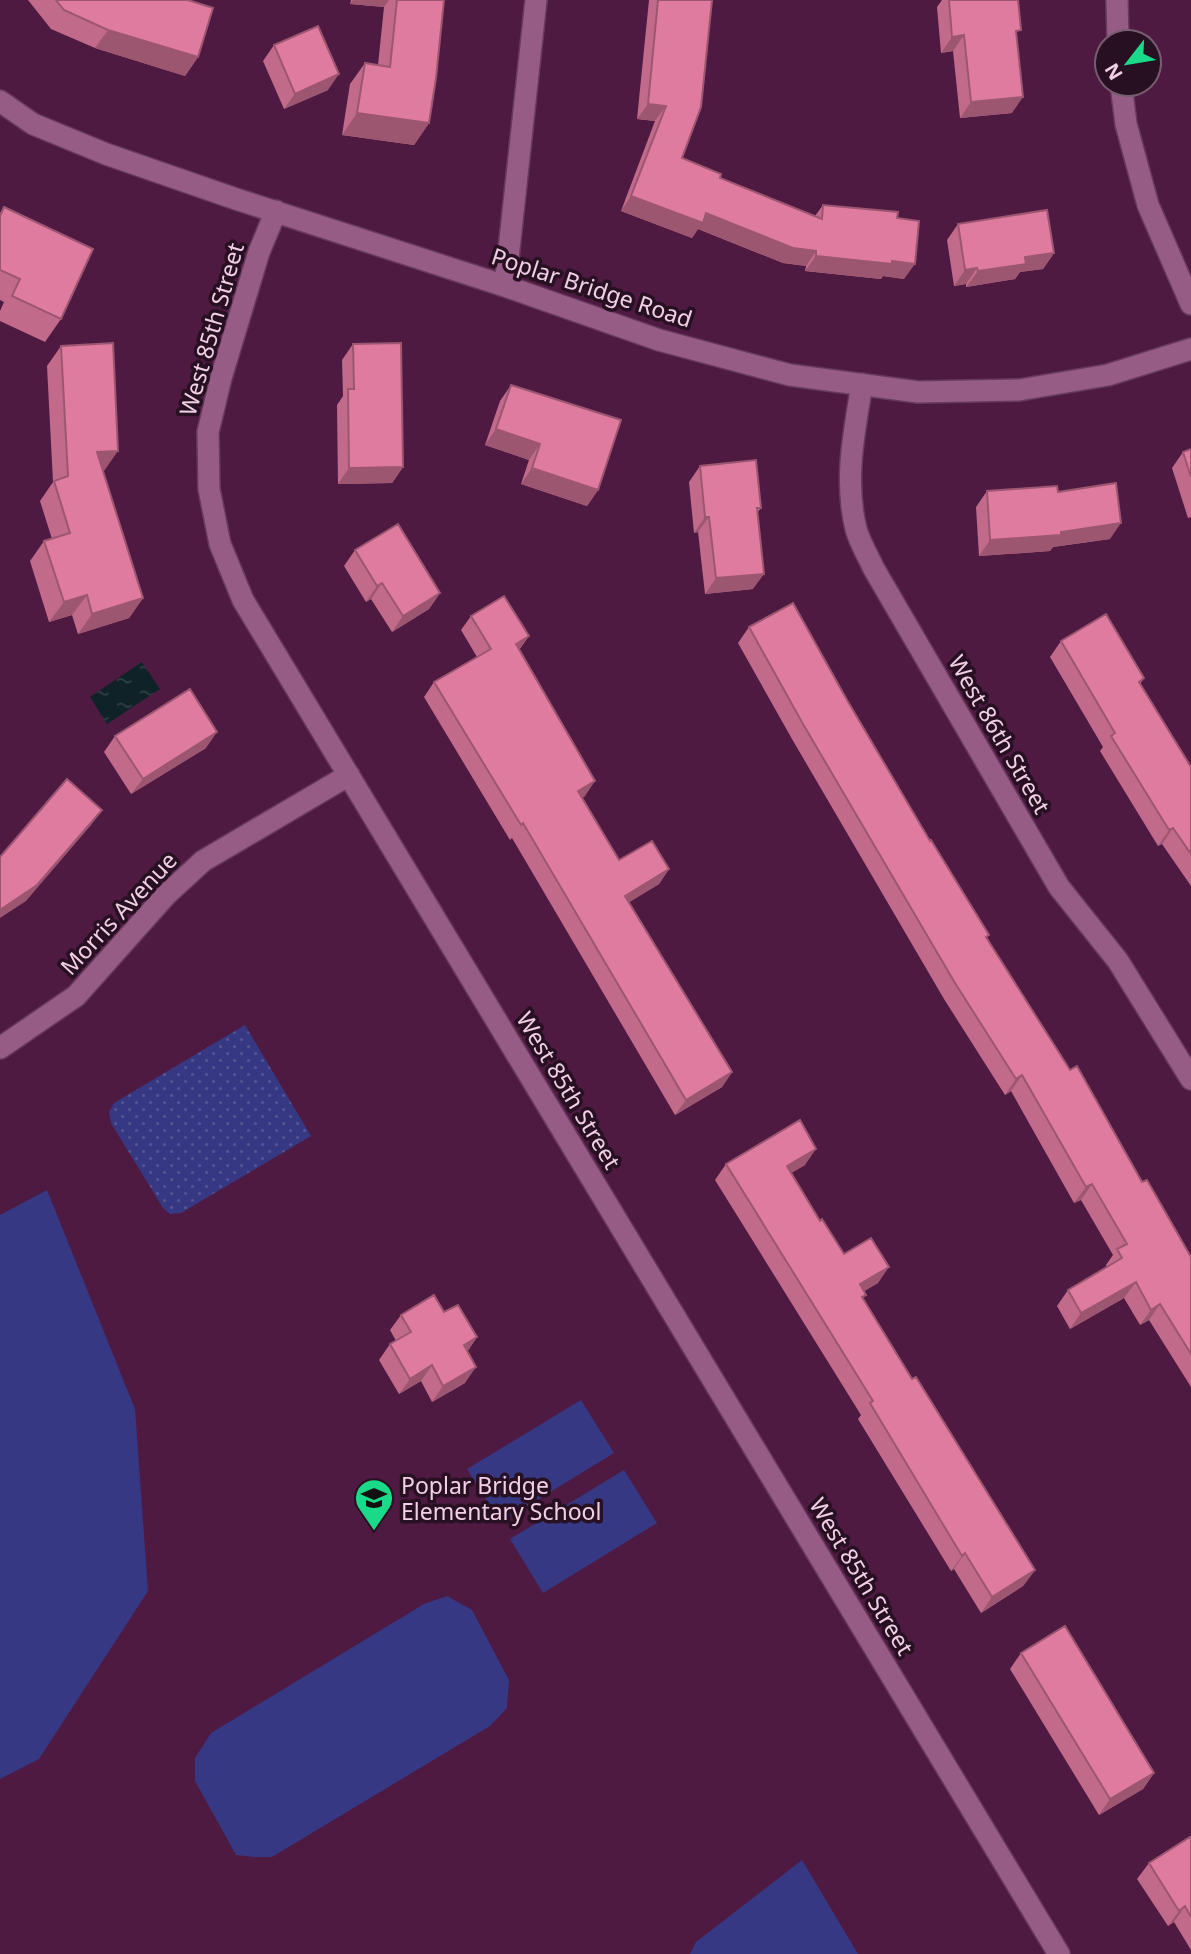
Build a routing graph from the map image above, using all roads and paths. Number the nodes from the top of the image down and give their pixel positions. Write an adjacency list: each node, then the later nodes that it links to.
1 (536, 0): 7 (street)
2 (1117, 0): 3 (street)
3 (1118, 28)
4 (1123, 98): 8 (street)
5 (0, 101): 6 (street, Poplar Bridge Road)
6 (276, 211): 7 (street, Poplar Bridge Road); 11 (street, West 85th Street)
7 (505, 286): 10 (street, Poplar Bridge Road)
8 (1191, 304)
9 (1191, 349): 10 (street, Poplar Bridge Road)
10 (862, 384): 13 (street, West 86th Street)
11 (349, 775): 12 (street, Morris Avenue); 14 (street, West 85th Street)
12 (0, 1048)
13 (1188, 1069)
14 (1059, 1954)

